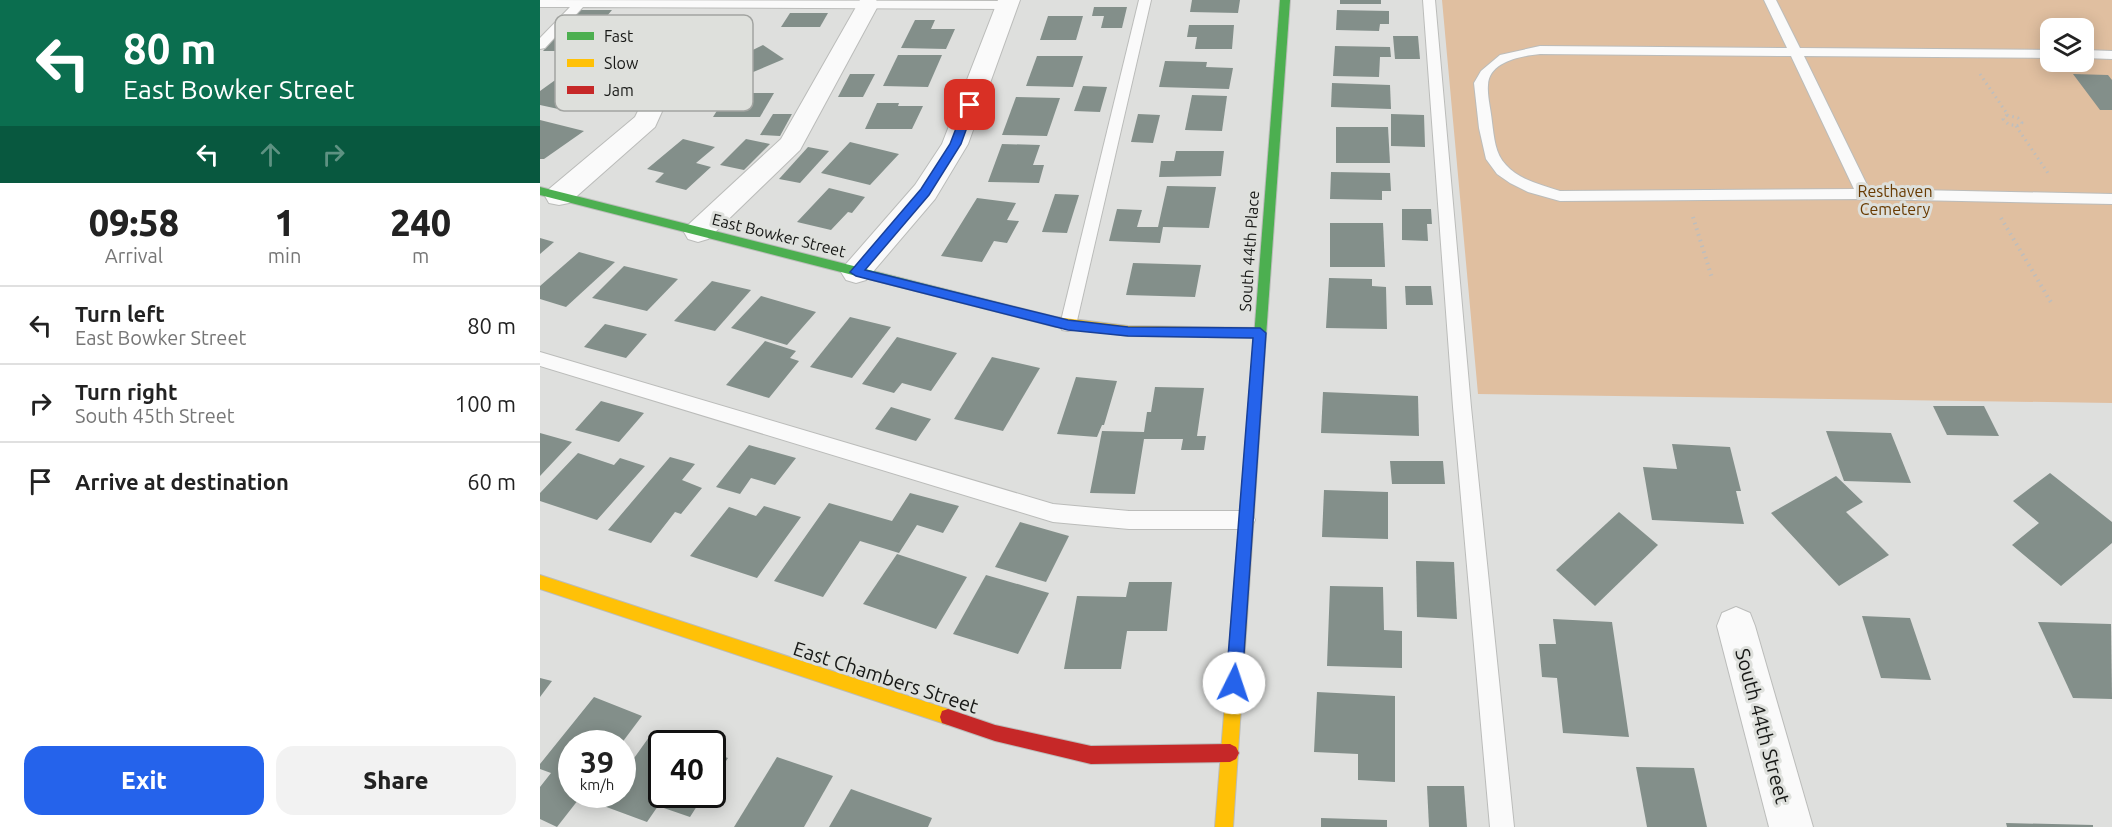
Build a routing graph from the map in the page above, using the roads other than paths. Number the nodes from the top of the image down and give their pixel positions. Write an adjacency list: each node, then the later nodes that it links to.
1 (1145, 0): 22 (lane)
2 (1285, 0): 23 (street, South 44th Place)
3 (1428, 0): 30 (lane)
4 (1770, 0): 12 (lane)
5 (1008, 2): 8 (lane); 21 (street)
6 (540, 3): 7 (lane)
7 (580, 3): 8 (lane); 9 (lane)
8 (868, 4): 20 (street)
9 (569, 15)
10 (555, 29): 11 (lane)
11 (540, 45)
12 (1796, 53): 13 (lane); 18 (lane); 18 (lane)
13 (2040, 54)
14 (2094, 54): 15 (lane)
15 (2112, 55)
16 (650, 111): 17 (street)
17 (549, 194): 20 (street, East Bowker Street)
18 (1864, 194): 19 (lane)
19 (2112, 199)
20 (698, 232): 21 (street, East Bowker Street)
21 (856, 272): 22 (street, East Bowker Street)
22 (1068, 325): 23 (street, East Bowker Street)
23 (1260, 333): 25 (street, South 44th Place)
24 (540, 359): 25 (lane)
25 (1245, 520): 28 (street, South 44th Place)
26 (540, 582): 28 (street, East Chambers Street)
27 (1736, 626): 31 (street, South 44th Street)
28 (1230, 753): 29 (street, South 44th Place)
29 (1224, 827)
30 (1502, 827)
31 (1791, 827)

